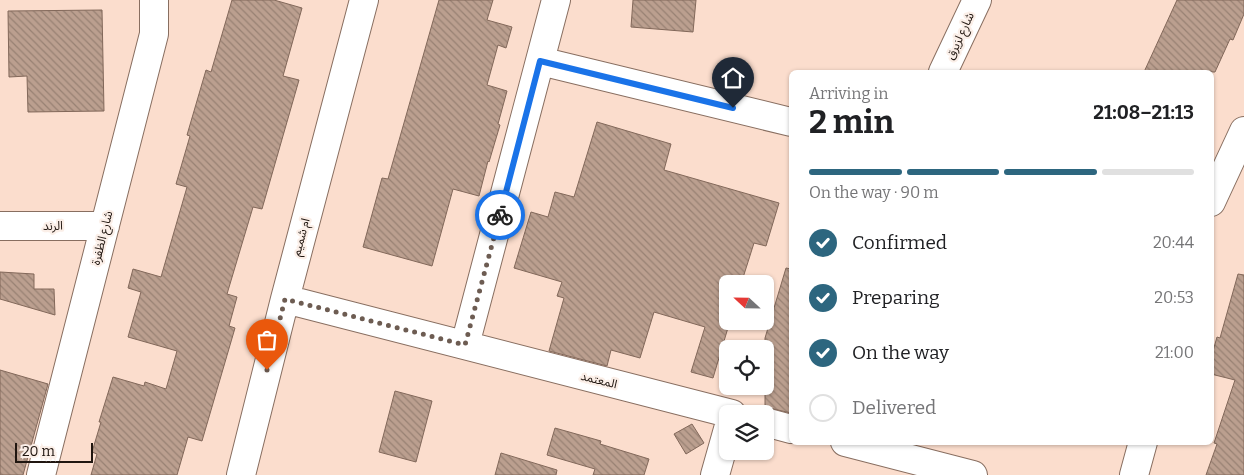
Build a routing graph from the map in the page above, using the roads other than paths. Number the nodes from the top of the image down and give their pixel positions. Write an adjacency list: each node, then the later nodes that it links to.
1 (154, 0): 11 (street, شارع الظفرة)
2 (364, 0): 12 (street, ام شميم)
3 (556, 0): 5 (street)
4 (977, 0): 6 (street, شارع لزيرق)
5 (540, 61): 7 (street); 13 (street)
6 (944, 70)
7 (789, 122)
8 (1244, 131): 9 (street)
9 (1214, 196)
10 (0, 226): 11 (street, الرند)
11 (105, 226): 20 (street, شارع الظفرة)
12 (285, 299): 13 (street, المعتمد); 21 (street, ام شميم)
13 (465, 345): 14 (street, المعتمد)
14 (719, 411)
15 (774, 424): 16 (street)
16 (789, 428)
17 (857, 445): 23 (street)
18 (1142, 445): 24 (street)
19 (719, 460): 22 (street)
20 (41, 475)
21 (241, 475)
22 (715, 475)
23 (973, 475)
24 (1134, 475)

